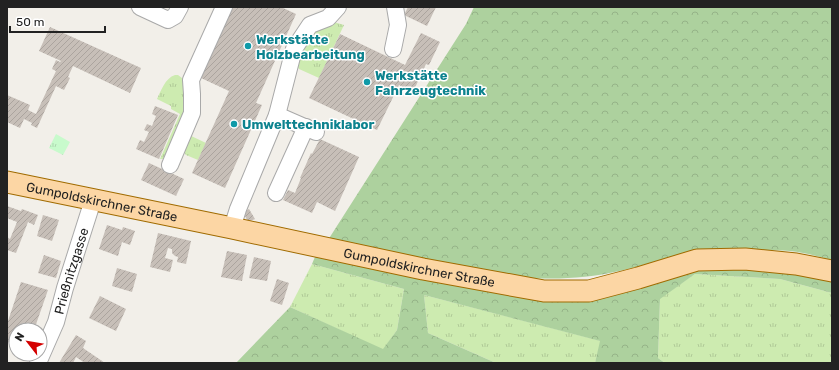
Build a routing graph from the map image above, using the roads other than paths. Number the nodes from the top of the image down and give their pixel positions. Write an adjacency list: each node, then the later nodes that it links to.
1 (140, 7): 2 (street)
2 (180, 7)
3 (224, 7): 8 (street)
4 (338, 7): 7 (street)
5 (395, 7): 6 (street)
6 (393, 50)
7 (277, 115): 10 (street); 12 (street)
8 (170, 164)
9 (7, 182): 11 (main road, Gumpoldskirchner Straße)
10 (276, 193)
11 (93, 200): 12 (main road, Gumpoldskirchner Straße); 14 (street, Prießnitzgasse)
12 (232, 228): 13 (main road, Gumpoldskirchner Straße)
13 (832, 271)
14 (38, 363)

